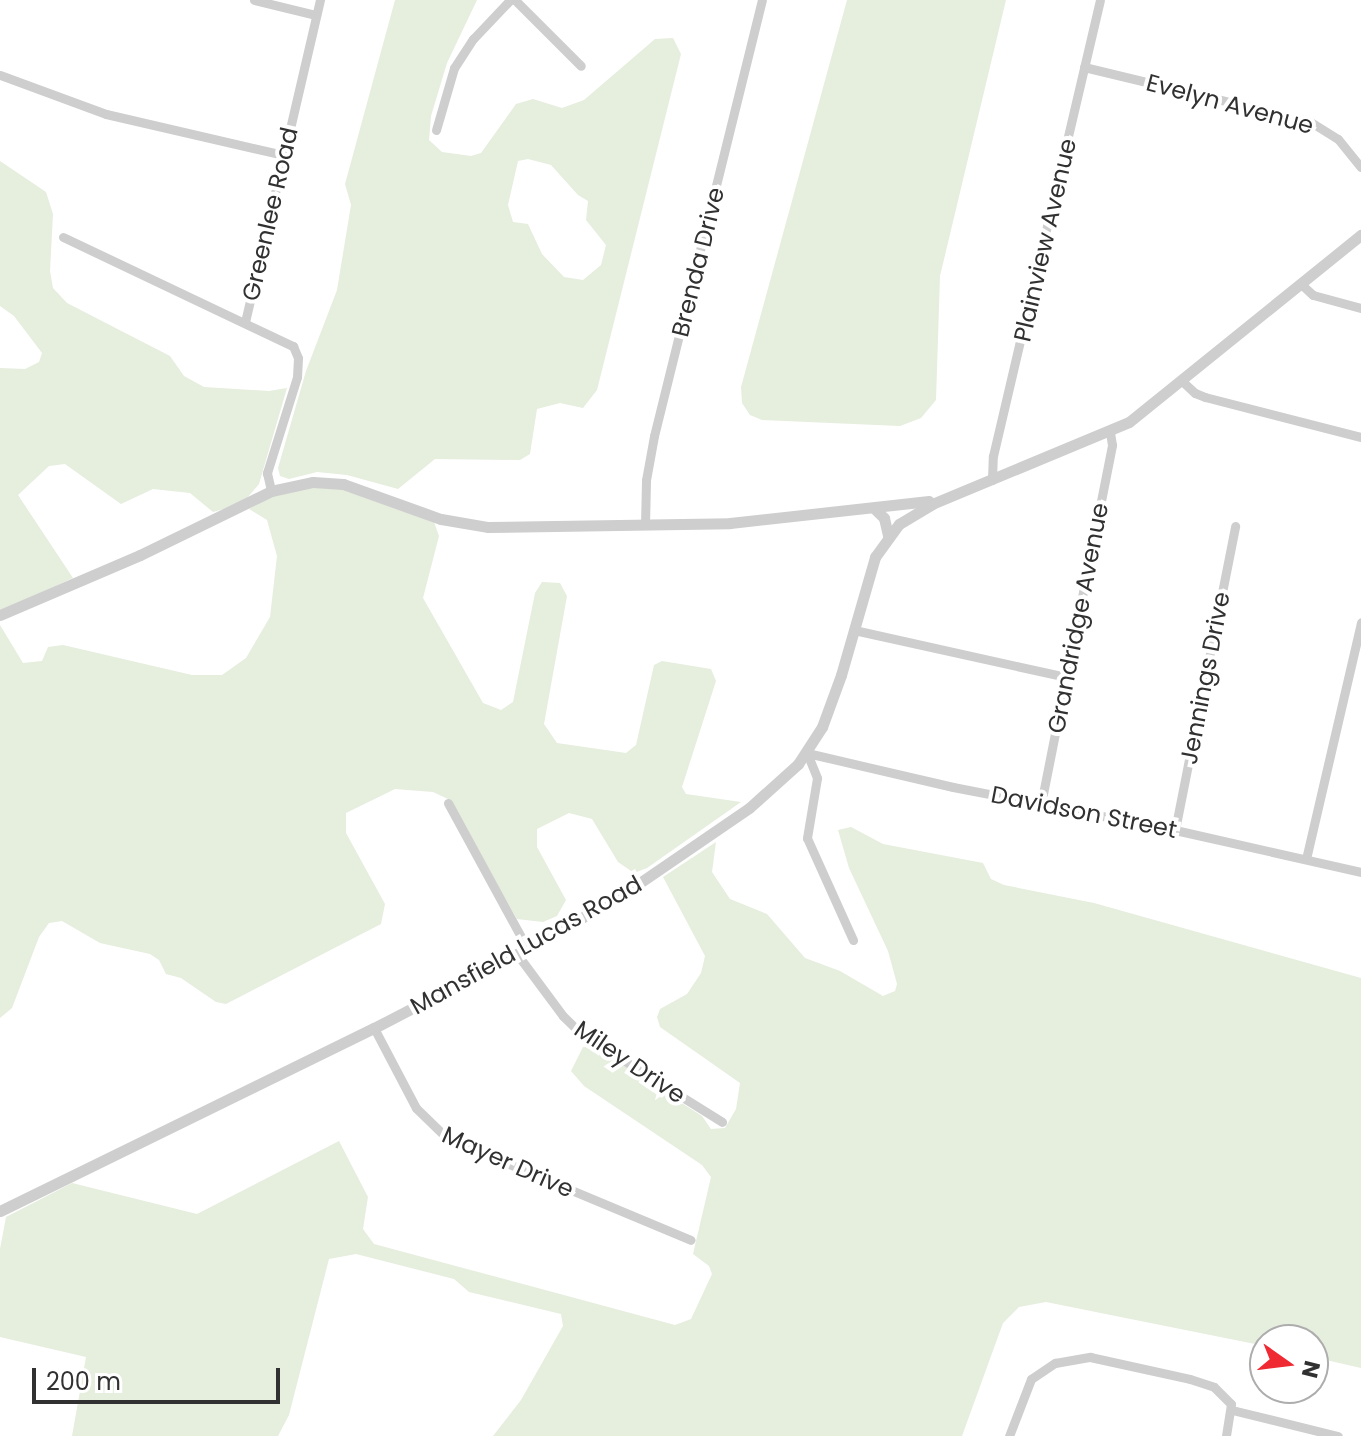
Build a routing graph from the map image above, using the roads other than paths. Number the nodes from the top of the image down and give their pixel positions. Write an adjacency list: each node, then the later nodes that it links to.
1 (254, 0): 6 (street)
2 (320, 0): 6 (street, Greenlee Road)
3 (512, 0): 7 (street); 10 (street)
4 (762, 0): 25 (street, Brenda Drive)
5 (1100, 0): 8 (street, Plainview Avenue)
6 (316, 15): 11 (street, Greenlee Road)
7 (581, 66)
8 (1084, 67): 12 (street, Evelyn Avenue); 21 (street, Plainview Avenue)
9 (0, 75): 11 (street)
10 (436, 130)
11 (284, 155): 17 (street, Greenlee Road)
12 (1361, 167)
13 (1361, 235): 15 (street)
14 (63, 237): 17 (street)
15 (1301, 284): 16 (street); 18 (street)
16 (1361, 308)
17 (245, 322): 22 (street, Greenlee Road)
18 (1183, 382): 19 (street); 20 (street)
19 (1110, 432): 21 (street); 33 (street, Grandridge Avenue)
20 (1361, 437)
21 (992, 480): 23 (street)
22 (271, 491): 25 (street); 28 (street)
23 (946, 499): 24 (street); 27 (street, Mansfield Lucas Road)
24 (875, 509): 25 (street); 27 (street)
25 (645, 525)
26 (1235, 526): 37 (street, Jennings Drive)
27 (888, 536): 30 (street, Mansfield Lucas Road)
28 (0, 615)
29 (1361, 622): 31 (street)
30 (854, 630): 33 (street); 34 (street, Mansfield Lucas Road)
31 (1349, 670): 32 (street); 38 (street)
32 (1361, 673)
33 (1066, 677): 36 (street, Grandridge Avenue)
34 (807, 753): 36 (street, Davidson Street); 40 (street); 41 (street, Mansfield Lucas Road)
35 (448, 803): 41 (street, Miley Drive)
36 (1041, 804): 37 (street, Davidson Street)
37 (1175, 830): 38 (street, Davidson Street)
38 (1306, 859): 39 (street, Davidson Street)
39 (1361, 872)
40 (853, 940)
41 (522, 951): 42 (street, Mansfield Lucas Road); 43 (street, Miley Drive)
42 (374, 1028): 44 (street, Mansfield Lucas Road); 45 (street, Mayer Drive)
43 (722, 1122)
44 (0, 1211)
45 (691, 1240)
46 (1232, 1410): 47 (street); 48 (street); 49 (street)
47 (1009, 1436)
48 (1226, 1436)
49 (1338, 1436)

